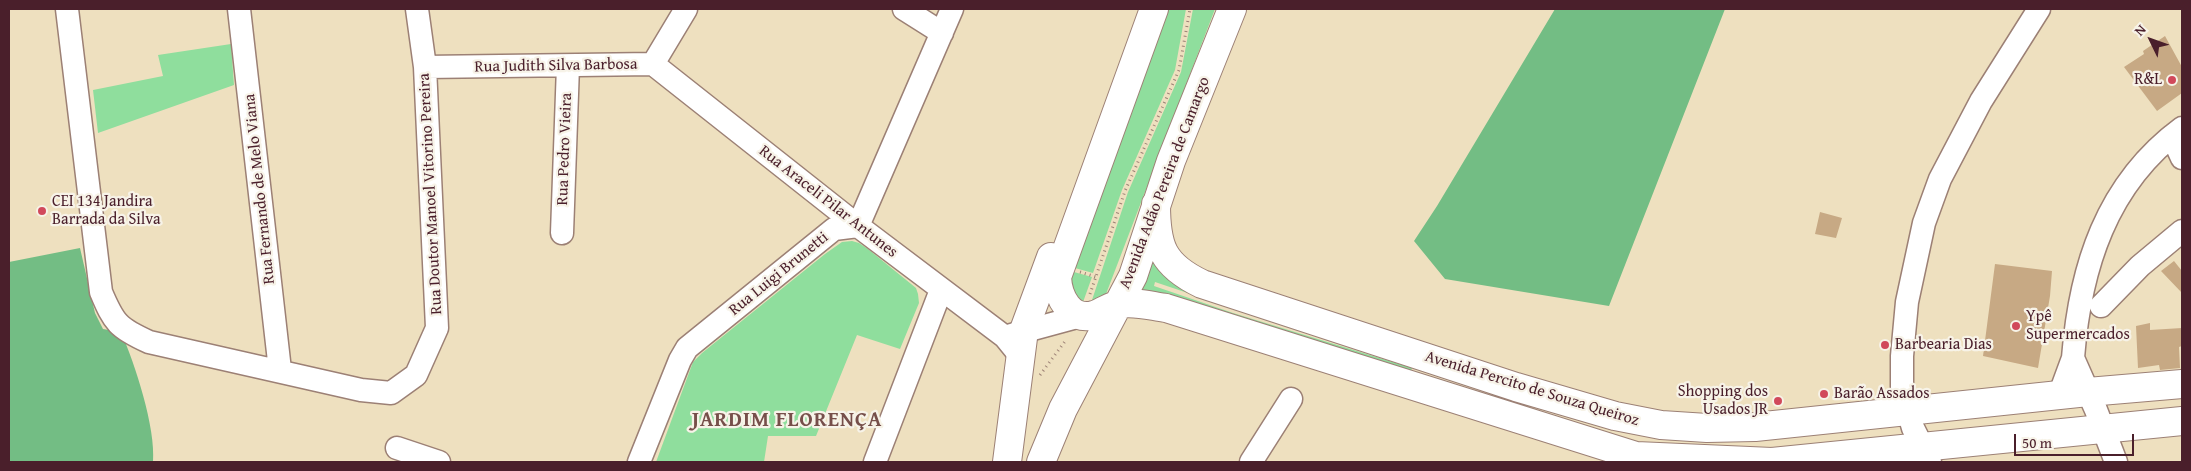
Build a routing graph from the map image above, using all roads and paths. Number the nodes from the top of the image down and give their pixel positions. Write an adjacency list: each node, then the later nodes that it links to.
1 (67, 9): 31 (street, Rua Doutor Manoel Vitorino Pereira)
2 (239, 9): 31 (street, Rua Fernando de Melo Viana)
3 (418, 9): 15 (street, Rua Doutor Manoel Vitorino Pereira)
4 (686, 9): 13 (street, Rua Judith Silva Barbosa)
5 (904, 9): 12 (street)
6 (952, 9): 12 (street)
7 (1142, 9): 28 (main road)
8 (1154, 9): 27 (main road)
9 (1190, 9): 22 (path)
10 (1232, 9): 18 (main road, Avenida Adão Pereira de Camargo)
11 (2039, 9): 36 (street)
12 (942, 33): 19 (street)
13 (653, 64): 14 (street, Rua Judith Silva Barbosa); 19 (street, Rua Araceli Pilar Antunes)
14 (568, 66): 15 (street, Rua Judith Silva Barbosa); 21 (street, Rua Pedro Vieira)
15 (425, 68): 31 (street, Rua Doutor Manoel Vitorino Pereira)
16 (2177, 132): 17 (street); 25 (street)
17 (2182, 158)
18 (1156, 204): 24 (main road, Avenida Adão Pereira de Camargo); 36 (main road, Avenida Percito de Souza Queiroz)
19 (858, 226): 23 (street, Rua Araceli Pilar Antunes); 43 (street, Rua Luigi Brunetti)
20 (2182, 231): 25 (street)
21 (562, 233)
22 (1096, 277)
23 (941, 290): 28 (street, Rua Araceli Pilar Antunes); 44 (street)
24 (1117, 304): 26 (main road, Avenida Percito de Souza Queiroz); 27 (main road); 29 (main road, Avenida Adão Pereira de Camargo)
25 (2090, 305): 30 (street)
26 (1160, 307): 29 (main road); 41 (main road, Avenida Percito de Souza Queiroz)
27 (1081, 316): 28 (street)
28 (1015, 334): 45 (main road)
29 (1100, 338): 46 (main road, Avenida Adão Pereira de Camargo)
30 (2073, 358): 33 (street); 34 (street)
31 (280, 370)
32 (2182, 384): 33 (main road, Avenida Percito de Souza Queiroz)
33 (2088, 392): 34 (main road, Avenida Percito de Souza Queiroz); 38 (street)
34 (2059, 396): 36 (main road, Avenida Percito de Souza Queiroz)
35 (1291, 399): 47 (street)
36 (1897, 406): 40 (street)
37 (2182, 420): 38 (main road, Avenida Percito de Souza Queiroz)
38 (2103, 429): 40 (main road, Avenida Percito de Souza Queiroz); 49 (street)
39 (397, 448): 42 (street)
40 (1925, 454): 48 (main road, Avenida Percito de Souza Queiroz)
41 (1640, 459): 48 (main road, Avenida Percito de Souza Queiroz)
42 (439, 462)
43 (639, 462)
44 (875, 462)
45 (1007, 462)
46 (1041, 462)
47 (1251, 462)
48 (1772, 462)
49 (2116, 462)

